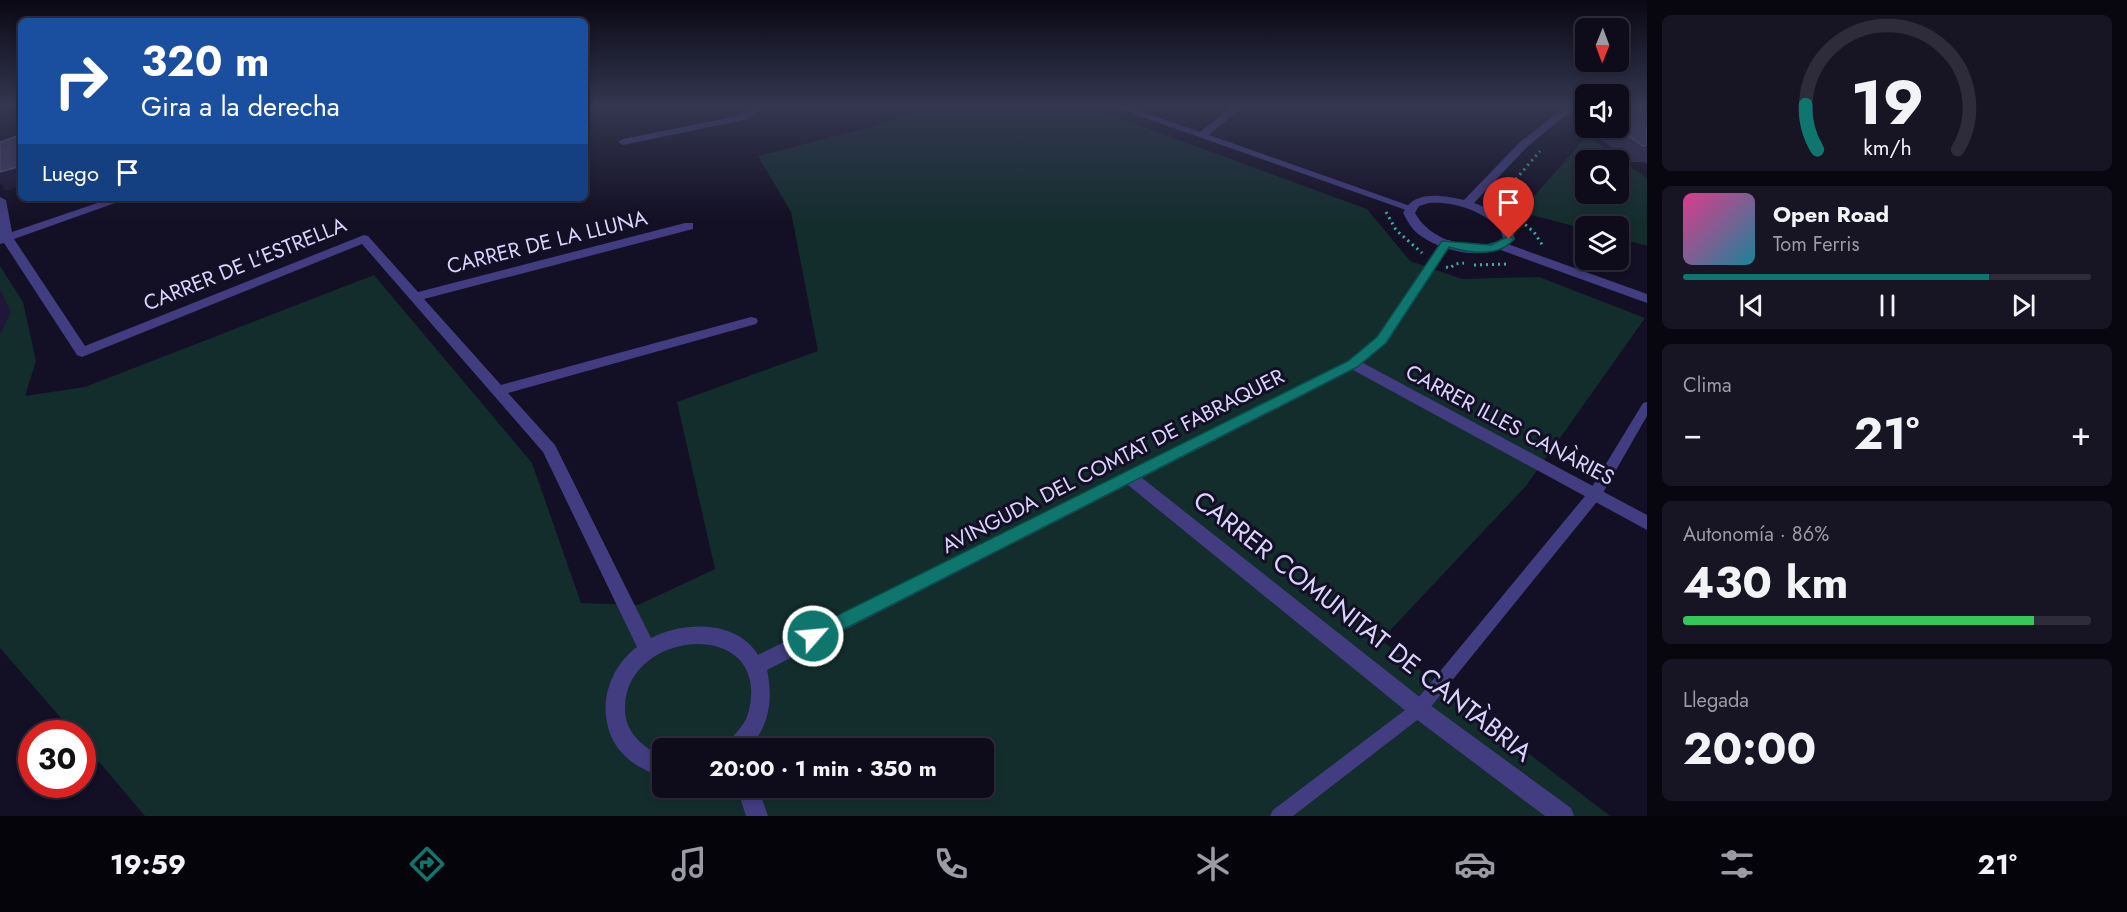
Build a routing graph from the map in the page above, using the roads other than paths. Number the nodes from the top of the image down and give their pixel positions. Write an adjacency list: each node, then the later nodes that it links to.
1 (1227, 145): 6 (street)
2 (1523, 145): 5 (street)
3 (0, 200): 8 (street)
4 (114, 201): 8 (street)
5 (1467, 204): 6 (street); 10 (street)
6 (1410, 208): 9 (street)
7 (689, 226): 11 (street, CARRER DE LA LLUNA)
8 (3, 239): 11 (street, CARRER DE L'ESTRELLA)
9 (1446, 243): 10 (street); 14 (street, AVINGUDA DEL COMTAT DE FABRAQUER)
10 (1502, 246): 12 (street)
11 (415, 297): 15 (street, CARRER DE L'ESTRELLA)
12 (1647, 299)
13 (751, 321): 15 (street)
14 (1353, 364): 17 (street, AVINGUDA DEL COMTAT DE FABRAQUER); 18 (street, CARRER ILLES CANÀRIES)
15 (498, 391): 20 (street, CARRER DE L'ESTRELLA)
16 (1647, 406): 18 (street)
17 (1130, 477): 21 (street, AVINGUDA DEL COMTAT DE FABRAQUER); 22 (street, CARRER COMUNITAT DE CANTÀBRIA)
18 (1595, 494): 19 (street, CARRER ILLES CANÀRIES); 22 (street)
19 (1647, 523)
20 (647, 649): 21 (street); 24 (street)
21 (755, 666): 23 (street)
22 (1419, 709): 27 (street); 28 (street, CARRER COMUNITAT DE CANTÀBRIA)
23 (745, 738)
24 (652, 763)
25 (751, 798): 26 (street)
26 (757, 816)
27 (1280, 816)
28 (1563, 816)

